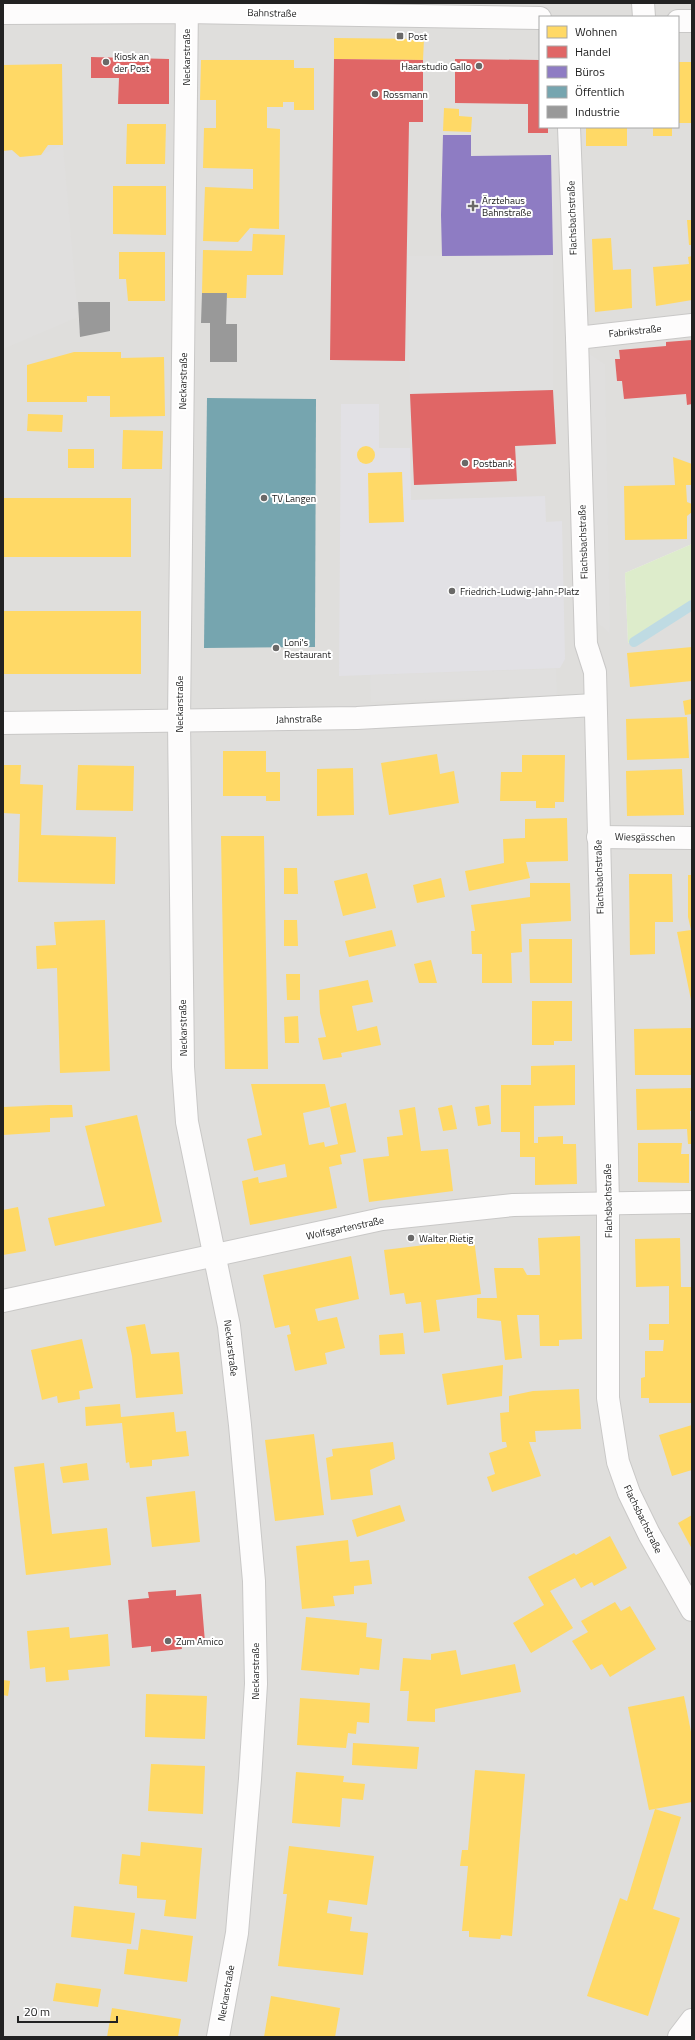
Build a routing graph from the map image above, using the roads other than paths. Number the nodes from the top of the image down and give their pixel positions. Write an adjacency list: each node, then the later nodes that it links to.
1 (643, 3): 4 (street)
2 (186, 7): 3 (street, Bahnstraße); 5 (street, Bahnstraße); 12 (street, Neckarstraße)
3 (3, 13)
4 (644, 16)
5 (539, 18)
6 (679, 21): 7 (street)
7 (692, 21)
8 (568, 128): 10 (street, Flachsbachstraße)
9 (692, 325): 10 (street, Fabrikstraße)
10 (577, 338): 11 (street, Flachsbachstraße)
11 (595, 706): 12 (street, Jahnstraße); 14 (street, Flachsbachstraße)
12 (179, 721): 13 (street, Jahnstraße); 18 (street, Neckarstraße)
13 (3, 722)
14 (598, 837): 15 (street, Wiesgässchen); 16 (street, Flachsbachstraße)
15 (692, 838)
16 (608, 1202): 17 (street, Wolfsgartenstraße); 18 (street, Wolfsgartenstraße); 20 (street, Flachsbachstraße)
17 (692, 1202)
18 (215, 1256): 19 (street, Wolfsgartenstraße); 22 (street, Neckarstraße)
19 (3, 1301)
20 (692, 1610)
21 (692, 2020): 23 (street)
22 (218, 2037)
23 (679, 2037)

